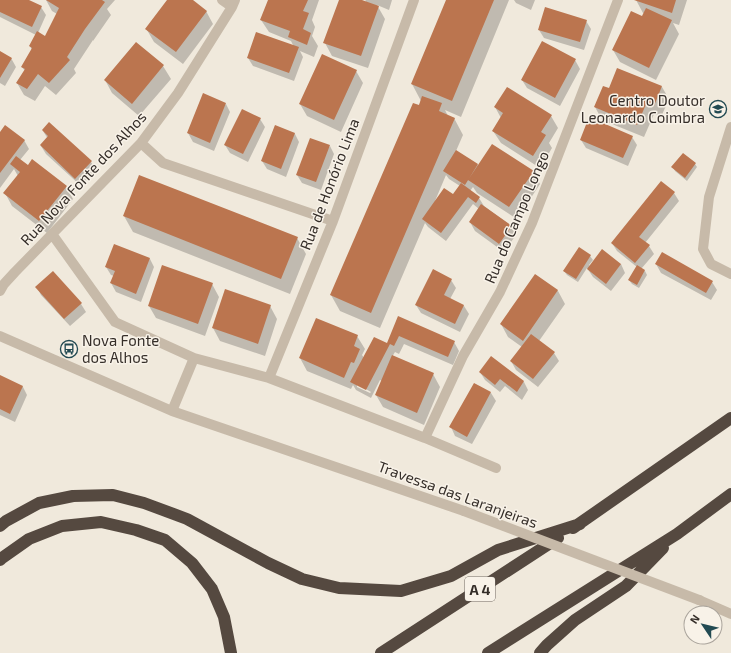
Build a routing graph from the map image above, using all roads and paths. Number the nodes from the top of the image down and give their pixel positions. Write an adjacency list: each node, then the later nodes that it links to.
1 (222, 0): 4 (street)
2 (414, 0): 7 (street, Rua de Honório Lima)
3 (618, 0): 16 (street, Rua do Campo Longo)
4 (233, 3): 6 (street, Rua Nova Fonte dos Alhos)
5 (731, 127): 9 (street)
6 (141, 142): 7 (street); 8 (street, Rua Nova Fonte dos Alhos)
7 (333, 221): 13 (street, Rua de Honório Lima)
8 (52, 234): 10 (street, Rua Nova Fonte dos Alhos); 12 (street)
9 (731, 274)
10 (0, 291)
11 (0, 336): 14 (street, Travessa das Laranjeiras)
12 (194, 358): 13 (street); 14 (street)
13 (269, 378): 16 (street)
14 (172, 411): 23 (street, Travessa das Laranjeiras, bridge)
15 (731, 418): 19 (highway, A 4)
16 (425, 438): 17 (street)
17 (496, 468)
18 (731, 494): 21 (highway)
19 (580, 524): 20 (highway); 25 (highway, A 4)
20 (0, 526)
21 (677, 534): 26 (highway); 27 (highway)
22 (0, 560): 24 (highway)
23 (731, 614)
24 (230, 653)
25 (381, 653)
26 (488, 653)
27 (540, 653)

